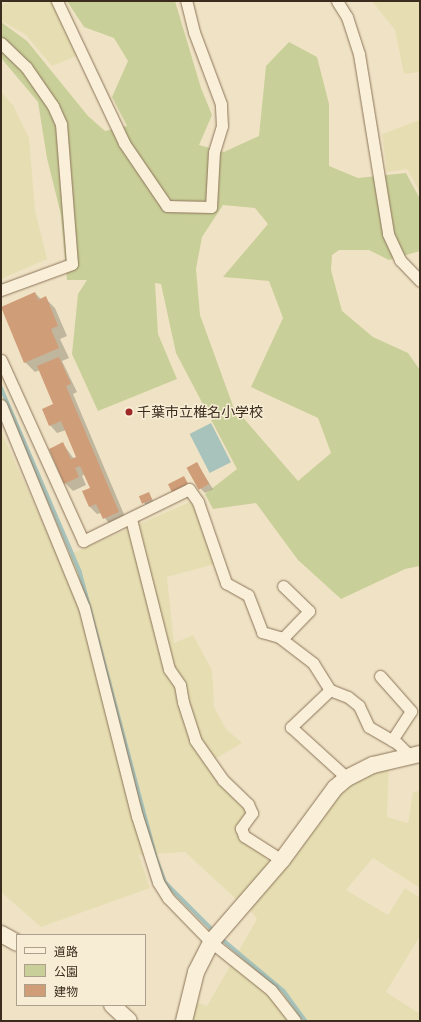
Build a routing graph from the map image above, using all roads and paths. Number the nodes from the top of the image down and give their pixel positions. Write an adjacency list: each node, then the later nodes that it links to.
1 (57, 1): 2 (street)
2 (186, 1)
3 (337, 1): 5 (street)
4 (1, 43): 6 (street)
5 (420, 281)
6 (1, 290)
7 (1, 360): 9 (street)
8 (1, 405): 19 (street)
9 (131, 519): 11 (street); 17 (street)
10 (283, 586): 11 (street)
11 (282, 639): 13 (street)
12 (380, 676): 14 (street)
13 (330, 690): 14 (street); 16 (street)
14 (392, 740): 15 (street)
15 (415, 755): 16 (street)
16 (347, 778): 17 (street)
17 (282, 860): 19 (street)
18 (1, 934): 20 (street)
19 (217, 937): 23 (street); 24 (street)
20 (16, 942)
21 (113, 1006): 22 (street)
22 (129, 1021)
23 (184, 1021)
24 (295, 1021)

